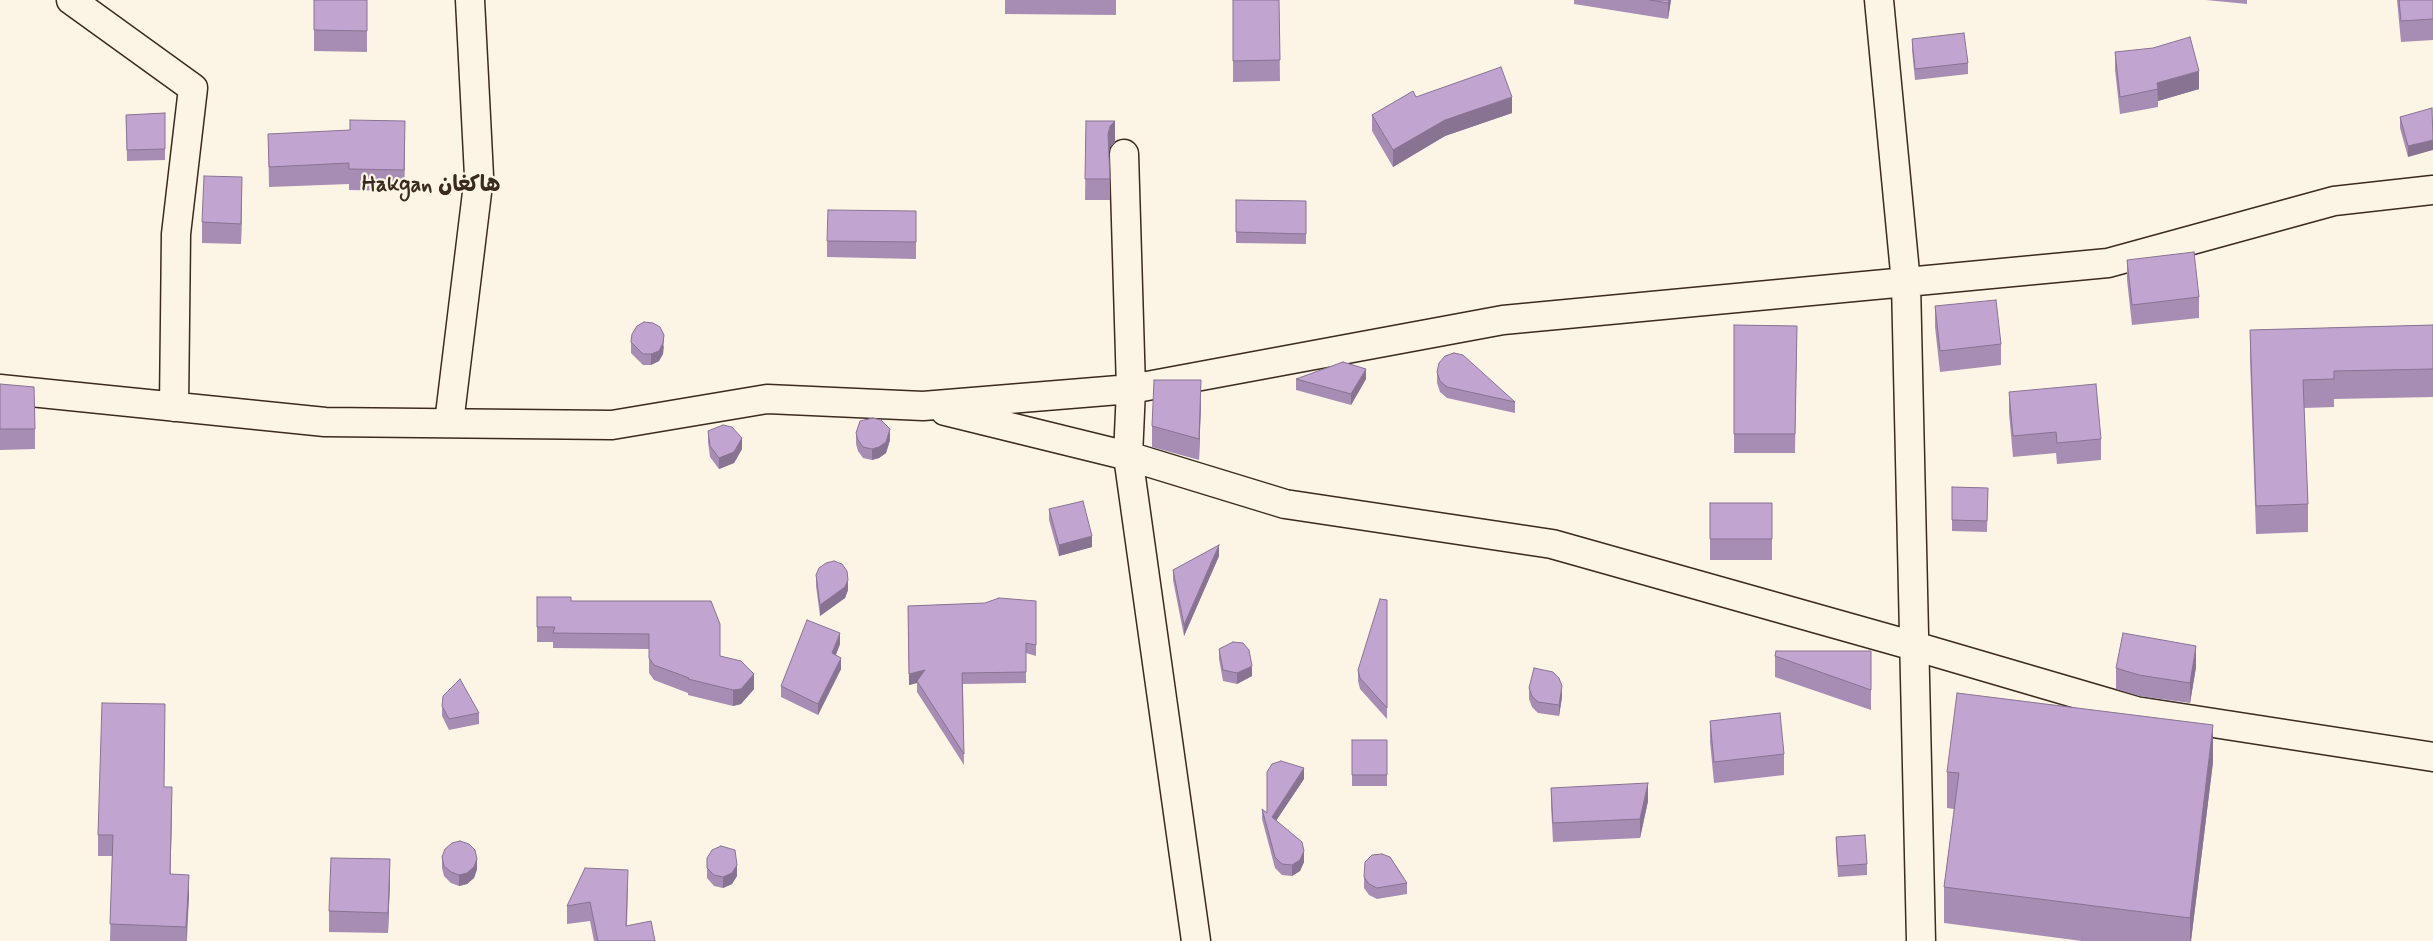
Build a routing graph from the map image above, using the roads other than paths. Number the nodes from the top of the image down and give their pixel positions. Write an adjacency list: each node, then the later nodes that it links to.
1 (71, 0): 10 (street)
2 (470, 0): 11 (street)
3 (1879, 0): 6 (street)
4 (1124, 154): 8 (street)
5 (2433, 190): 6 (street)
6 (1906, 283): 8 (street); 13 (street)
7 (0, 389): 10 (street)
8 (1131, 389): 9 (street); 12 (street)
9 (922, 406): 11 (street); 12 (street)
10 (174, 407): 11 (street)
11 (449, 424)
12 (1128, 456): 13 (street); 15 (street)
13 (1914, 646): 14 (street); 16 (street)
14 (2433, 758)
15 (1196, 941)
16 (1921, 941)

